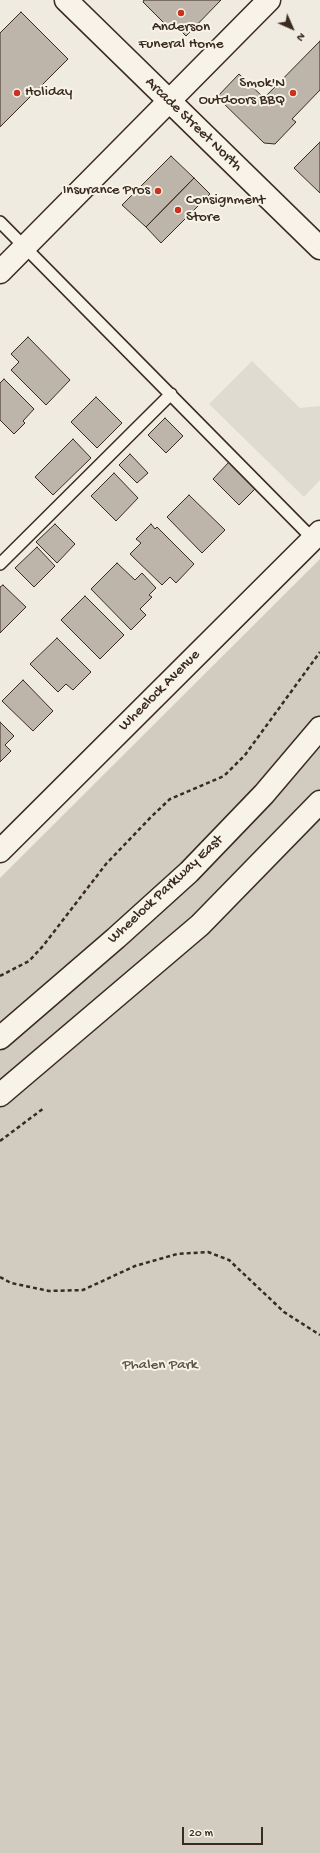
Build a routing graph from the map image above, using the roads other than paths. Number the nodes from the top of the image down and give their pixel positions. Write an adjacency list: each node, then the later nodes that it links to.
1 (66, 0): 3 (street, Arcade Street North)
2 (270, 0): 3 (street)
3 (169, 102): 5 (street); 6 (street, Arcade Street North)
4 (0, 222): 5 (lane)
5 (25, 246): 7 (street); 8 (lane)
6 (320, 248)
7 (0, 272)
8 (171, 394): 9 (lane); 10 (lane)
9 (316, 535): 13 (street, Wheelock Avenue)
10 (0, 564)
11 (320, 728): 14 (street, Wheelock Parkway East)
12 (320, 802): 15 (street)
13 (0, 851)
14 (0, 1038)
15 (0, 1095)

